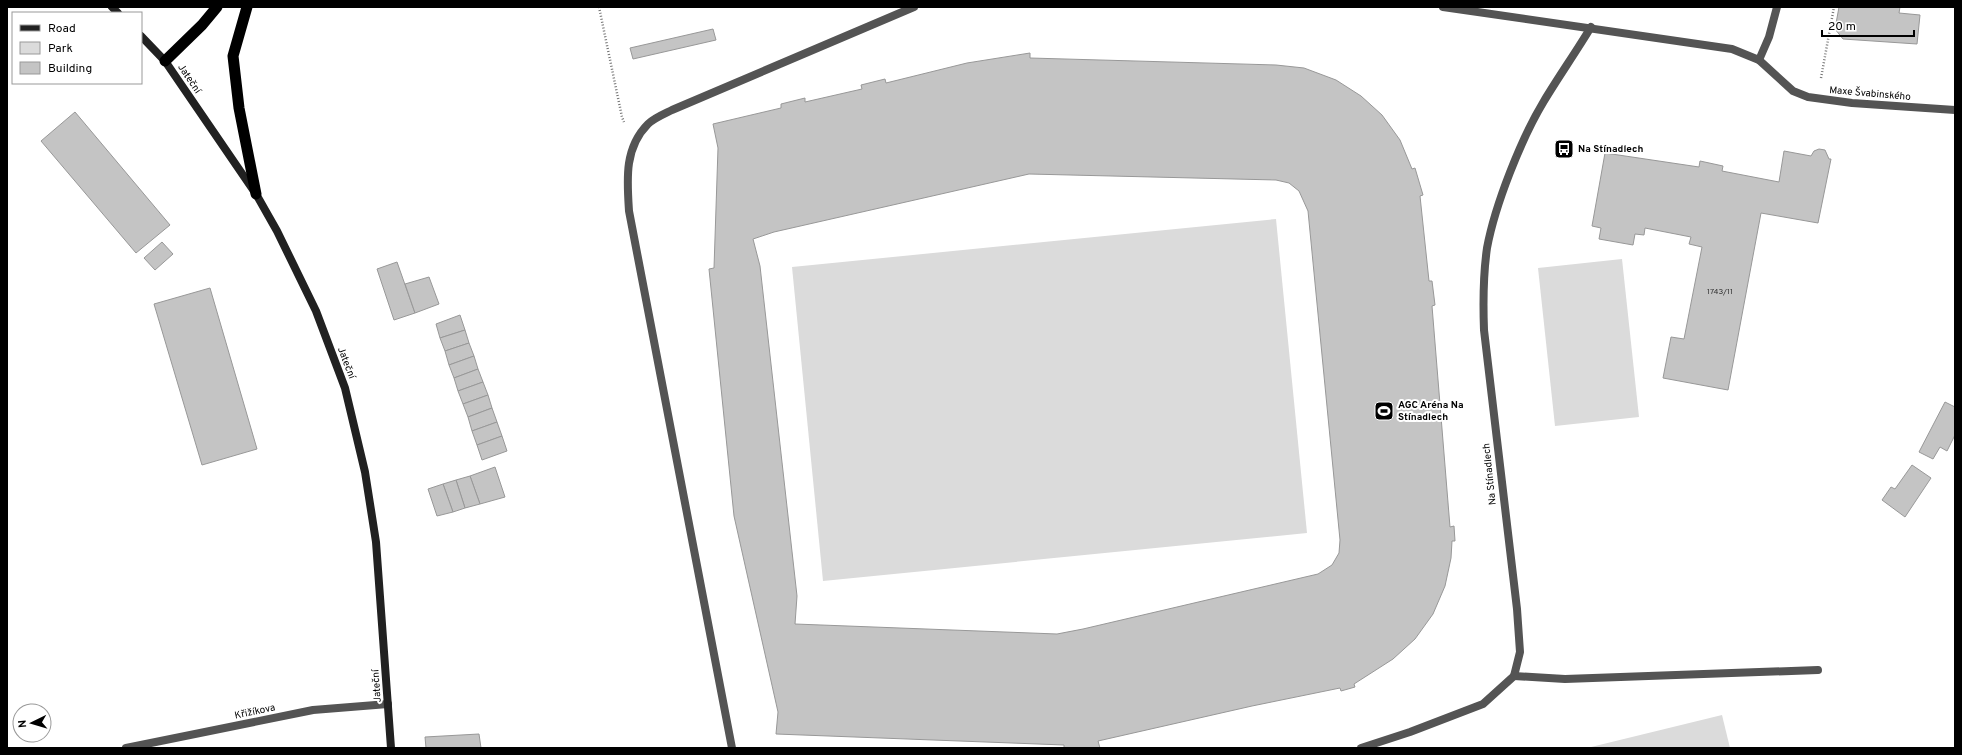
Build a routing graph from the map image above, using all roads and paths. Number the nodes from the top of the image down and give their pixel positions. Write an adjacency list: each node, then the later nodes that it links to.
1 (217, 7): 11 (highway)
2 (247, 7): 15 (highway)
3 (599, 7): 14 (path)
4 (914, 7): 14 (street)
5 (1444, 7): 8 (street)
6 (1777, 7): 10 (street)
7 (1834, 7): 12 (path)
8 (1591, 27): 10 (street); 17 (street, Na Stínadlech)
9 (142, 37): 11 (main road, Jateční)
10 (1759, 60): 12 (street, Maxe Švabinského)
11 (165, 61): 15 (main road, Jateční)
12 (1818, 98): 13 (street, Maxe Švabinského)
13 (1955, 110)
14 (634, 142): 21 (street)
15 (256, 194): 18 (main road, Jateční)
16 (1818, 670): 17 (street)
17 (1514, 676): 22 (street)
18 (388, 704): 19 (street, Křižíkova); 20 (main road, Jateční)
19 (126, 748)
20 (391, 748)
21 (732, 748)
22 (1361, 748)

